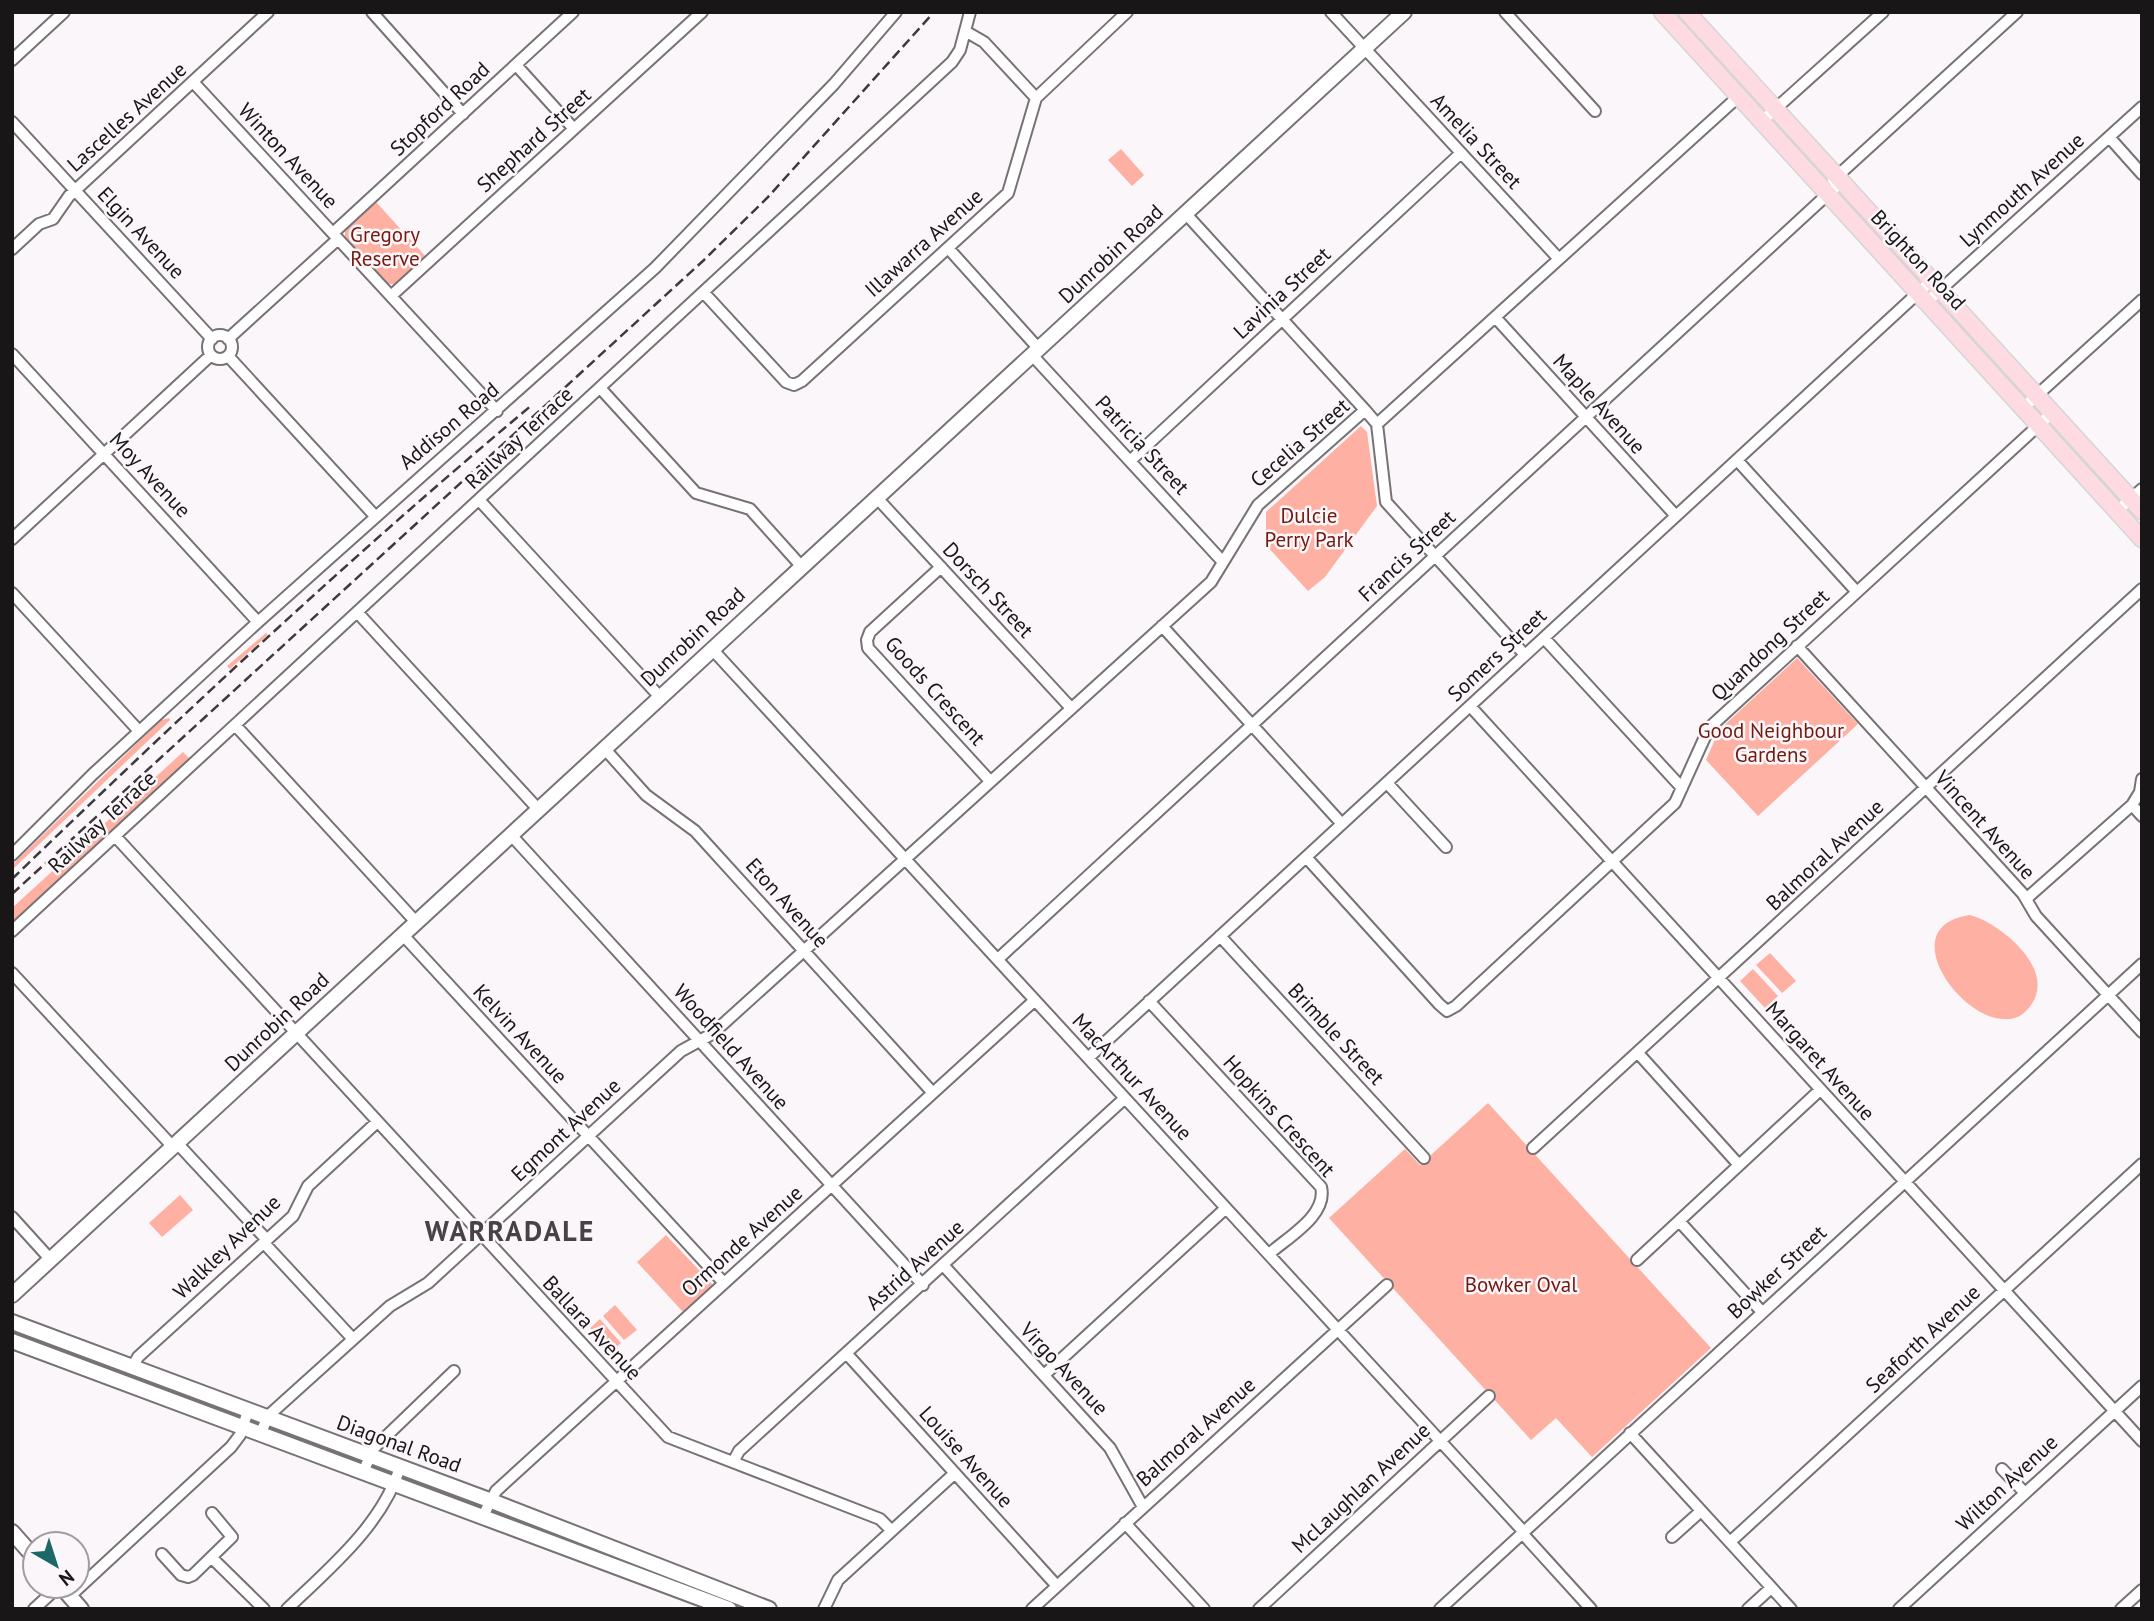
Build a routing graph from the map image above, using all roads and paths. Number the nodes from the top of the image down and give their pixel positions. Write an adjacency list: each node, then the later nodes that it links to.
1 (268, 12): 19 (street, Lascelles Avenue)
2 (372, 12): 25 (street)
3 (573, 12): 18 (street, Stopford Road)
4 (702, 12): 28 (street, Shephard Street)
5 (897, 12): 57 (street, Addison Road)
6 (971, 12): 15 (street, Railway Terrace)
7 (1127, 12): 21 (street)
8 (1331, 12): 16 (street, Amelia Street)
9 (1404, 12): 16 (street, Dunrobin Road)
10 (1504, 12): 24 (street)
11 (1883, 12): 23 (street)
12 (2017, 12): 32 (street, Francis Street)
13 (56, 15): 17 (street)
14 (1675, 15): 20 (main road, Brighton Road); 23 (main road, Brighton Road)
15 (965, 31): 21 (street); 41 (street, Railway Terrace)
16 (1365, 49): 30 (street, Amelia Street); 35 (street, Dunrobin Road)
17 (12, 60)
18 (516, 65): 25 (street, Stopford Road); 28 (street)
19 (194, 83): 33 (street, Lascelles Avenue); 36 (street, Winton Avenue)
20 (1739, 96): 26 (main road, Brighton Road); 39 (street, Cecelia Street)
21 (1036, 98): 37 (street, Illawarra Avenue)
22 (2142, 107): 29 (street, Lynmouth Avenue)
23 (1776, 108): 26 (street); 32 (main road, Brighton Road)
24 (1595, 111)
25 (463, 114): 36 (street, Stopford Road)
26 (1762, 121): 34 (main road, Brighton Road)
27 (12, 122): 33 (street, Elgin Avenue)
28 (574, 129): 42 (street, Shephard Street)
29 (2109, 137): 31 (street); 40 (street, Lynmouth Avenue)
30 (1461, 153): 39 (street, Amelia Street); 46 (street, Lavinia Street)
31 (2142, 174)
32 (1840, 178): 34 (street, Francis Street); 40 (main road, Brighton Road)
33 (75, 190): 38 (street, Lascelles Avenue); 47 (street, Elgin Avenue)
34 (1826, 191): 43 (main road, Brighton Road); 59 (street, Francis Street)
35 (1186, 214): 46 (street); 49 (street, Dunrobin Road)
36 (336, 236): 42 (street, Winton Avenue); 48 (street, Stopford Road)
37 (948, 248): 41 (street, Illawarra Avenue); 49 (street, Patricia Street)
38 (12, 249)
39 (1559, 260): 45 (street, Cecelia Street)
40 (1937, 285): 43 (street, Somers Street); 54 (main road, Brighton Road)
41 (705, 294): 53 (street, Railway Terrace)
42 (391, 296): 57 (street, Winton Avenue)
43 (1924, 297): 55 (main road, Brighton Road); 63 (street, Somers Street)
44 (2142, 300): 54 (street)
45 (1495, 317): 59 (street, Maple Avenue); 60 (street, Cecelia Street)
46 (1283, 319): 56 (street); 64 (street, Lavinia Street)
47 (212, 339): 48 (street); 51 (street)
48 (228, 339): 52 (street)
49 (1035, 352): 64 (street, Patricia Street); 66 (street, Dunrobin Road)
50 (12, 354): 62 (street, Moy Avenue)
51 (211, 355): 52 (street); 62 (street)
52 (228, 356): 70 (street)
53 (601, 389): 67 (street, Railway Terrace); 76 (street)
54 (2037, 395): 55 (street); 58 (main road, Brighton Road)
55 (2024, 407): 61 (main road, Brighton Road)
56 (1365, 410): 60 (street, Cecelia Street); 75 (street, Cecelia Street)
57 (497, 411): 70 (street, Addison Road)
58 (2053, 412): 61 (street, Quandong Street); 65 (main road, Brighton Road)
59 (1586, 417): 71 (street, Maple Avenue); 74 (street, Francis Street)
60 (1377, 424): 74 (street)
61 (2040, 424): 68 (main road, Brighton Road); 79 (street, Quandong Street)
62 (104, 454): 72 (street); 82 (street, Moy Avenue)
63 (1737, 460): 71 (street, Somers Street); 79 (street)
64 (1130, 461): 75 (street, Patricia Street)
65 (2136, 494): 68 (street); 69 (main road, Brighton Road)
66 (877, 498): 76 (street, Dunrobin Road); 77 (street, Dorsch Street)
67 (480, 501): 81 (street, Railway Terrace); 88 (street)
68 (2117, 511): 73 (main road, Brighton Road)
69 (2142, 511)
70 (375, 516): 82 (street, Addison Road)
71 (1676, 516): 84 (street, Somers Street)
72 (12, 538)
73 (2142, 538)
74 (1434, 557): 87 (street); 92 (street, Francis Street)
75 (1223, 562): 83 (street, Cecelia Street)
76 (802, 567): 86 (street, Dunrobin Road)
77 (941, 567): 90 (street, Dorsch Street); 96 (street, Goods Crescent)
78 (2142, 589): 99 (street, Balmoral Avenue)
79 (1856, 591): 85 (street, Quandong Street)
80 (12, 593): 93 (street)
81 (357, 612): 91 (street, Railway Terrace); 101 (street)
82 (258, 622): 93 (street, Addison Road)
83 (1162, 626): 90 (street, Cecelia Street); 92 (street)
84 (1544, 638): 87 (street, Somers Street); 98 (street)
85 (1797, 646): 98 (street, Quandong Street); 99 (street, Vincent Avenue)
86 (712, 649): 88 (street, Dunrobin Road); 111 (street, MacArthur Avenue)
87 (1525, 655): 89 (street, Somers Street)
88 (660, 697): 94 (street, Dunrobin Road)
89 (1469, 706): 97 (street, Somers Street); 112 (street, Margaret Avenue)
90 (1071, 708): 96 (street, Cecelia Street)
91 (235, 725): 105 (street, Railway Terrace); 114 (street)
92 (1252, 725): 103 (street); 119 (street, Francis Street)
93 (139, 731): 107 (street, Addison Road)
94 (604, 748): 101 (street, Dunrobin Road); 118 (street, Eton Avenue)
95 (2142, 779): 100 (street)
96 (990, 781): 111 (street, Cecelia Street)
97 (1387, 783): 103 (street, Somers Street); 108 (street)
98 (1682, 788): 112 (street, Quandong Street)
99 (1926, 788): 113 (street, Vincent Avenue); 122 (street, Balmoral Avenue)
100 (2132, 805): 102 (street); 113 (street)
101 (538, 809): 104 (street, Dunrobin Road)
102 (2142, 816)
103 (1342, 824): 110 (street, Somers Street)
104 (511, 835): 114 (street, Dunrobin Road); 128 (street, Woodfield Avenue)
105 (115, 836): 115 (street, Railway Terrace); 127 (street, Ballara Avenue)
106 (12, 837): 107 (street)
107 (21, 846): 109 (street, Addison Road)
108 (1446, 847)
109 (12, 855)
110 (1306, 857): 112 (street, Quandong Street); 117 (street, Somers Street)
111 (905, 858): 118 (street, Egmont Avenue); 119 (street, MacArthur Avenue)
112 (1611, 861): 122 (street, Margaret Avenue)
113 (2026, 899): 123 (street, Vincent Avenue)
114 (416, 922): 116 (street, Dunrobin Road)
115 (12, 931)
116 (402, 934): 127 (street, Dunrobin Road); 135 (street, Kelvin Avenue)
117 (1220, 936): 125 (street, Somers Street); 138 (street, Brimble Street)
118 (803, 950): 128 (street, Egmont Avenue); 132 (street, Eton Avenue)
119 (998, 960): 124 (street, MacArthur Avenue)
120 (2142, 964): 123 (street, Bowker Street)
121 (12, 973): 136 (street)
122 (1719, 978): 129 (street, Balmoral Avenue); 131 (street, Margaret Avenue)
123 (2108, 995): 126 (street, Vincent Avenue); 141 (street, Bowker Street)
124 (1035, 1000): 130 (street, MacArthur Avenue); 132 (street, Ormonde Avenue)
125 (1149, 1002): 130 (street, Somers Street); 148 (street, Hopkins Crescent)
126 (2142, 1032)
127 (294, 1035): 134 (street, Ballara Avenue); 136 (street, Dunrobin Road)
128 (699, 1041): 135 (street, Egmont Avenue); 142 (street, Woodfield Avenue)
129 (1638, 1052): 137 (street, Balmoral Avenue); 140 (street)
130 (1088, 1058): 133 (street, MacArthur Avenue)
131 (1820, 1090): 140 (street); 141 (street, Margaret Avenue)
132 (933, 1093): 142 (street, Ormonde Avenue)
133 (1125, 1098): 143 (street, MacArthur Avenue); 151 (street, Astrid Avenue)
134 (376, 1122): 146 (street, Ballara Avenue); 147 (street, Walkley Avenue)
135 (588, 1136): 146 (street, Egmont Avenue); 152 (street, Kelvin Avenue)
136 (175, 1145): 147 (street); 149 (street, Dunrobin Road)
137 (1533, 1148)
138 (1424, 1158)
139 (2142, 1164): 155 (street, Seaforth Avenue)
140 (1739, 1165): 145 (street)
141 (1904, 1182): 155 (street, Margaret Avenue); 157 (street, Bowker Street)
142 (831, 1185): 152 (street, Ormonde Avenue); 153 (street, Woodfield Avenue)
143 (1226, 1208): 148 (street, MacArthur Avenue); 165 (street)
144 (12, 1217): 149 (street)
145 (1679, 1221): 150 (street); 157 (street)
146 (480, 1235): 160 (street, Egmont Avenue); 166 (street, Ballara Avenue)
147 (266, 1242): 160 (street); 163 (street, Walkley Avenue)
148 (1269, 1255): 159 (street, MacArthur Avenue)
149 (51, 1260): 156 (street, Dunrobin Road)
150 (1637, 1260)
151 (944, 1266): 153 (street, Astrid Avenue); 165 (street, Virgo Avenue)
152 (724, 1283): 166 (street, Ormonde Avenue)
153 (923, 1285): 162 (street, Astrid Avenue)
154 (1387, 1285): 159 (street, Balmoral Avenue)
155 (2004, 1291): 170 (street, Margaret Avenue); 194 (street, Seaforth Avenue)
156 (12, 1295)
157 (1762, 1312): 173 (street, Bowker Street)
158 (12, 1322): 163 (street, Diagonal Road)
159 (1338, 1329): 175 (street, MacArthur Avenue); 186 (street, Balmoral Avenue)
160 (353, 1339): 171 (street, Egmont Avenue)
161 (12, 1341): 172 (street, Diagonal Road)
162 (846, 1354): 178 (street, Astrid Avenue); 182 (street, Louise Avenue)
163 (132, 1368): 169 (street, Diagonal Road)
164 (454, 1371): 177 (street)
165 (1044, 1375): 186 (street, Virgo Avenue)
166 (615, 1382): 178 (street, Ballara Avenue); 185 (street, Ormonde Avenue)
167 (2142, 1386): 170 (street, Wilton Avenue)
168 (1489, 1396): 175 (street, McLaughlan Avenue)
169 (248, 1411): 171 (street, Diagonal Road); 172 (street)
170 (2115, 1411): 176 (street, Margaret Avenue); 184 (street, Wilton Avenue)
171 (266, 1418): 174 (street, Egmont Avenue); 177 (street, Diagonal Road)
172 (243, 1429): 174 (street, Diagonal Road); 198 (street)
173 (1630, 1433): 187 (street); 192 (street, Bowker Street)
174 (260, 1435): 181 (street, Diagonal Road)
175 (1440, 1441): 192 (street, MacArthur Avenue); 210 (street, McLaughlan Avenue)
176 (2142, 1441)
177 (369, 1455): 179 (street, Diagonal Road); 181 (street)
178 (733, 1462): 191 (street, Ballara Avenue)
179 (400, 1467): 183 (street); 185 (street, Diagonal Road)
180 (2002, 1469): 184 (street)
181 (363, 1472): 183 (street, Diagonal Road)
182 (955, 1473): 191 (street); 200 (street, Louise Avenue)
183 (395, 1485): 189 (street, Diagonal Road); 204 (street)
184 (2025, 1493): 215 (street, Wilton Avenue)
185 (489, 1500): 189 (street, Ormonde Avenue); 197 (street, Diagonal Road)
186 (1143, 1507): 190 (street, Balmoral Avenue)
187 (1701, 1511): 193 (street); 194 (street)
188 (212, 1513): 196 (street)
189 (483, 1516): 199 (street, Diagonal Road)
190 (1125, 1523): 200 (street, Balmoral Avenue); 209 (street)
191 (891, 1530): 207 (street)
192 (1523, 1532): 211 (street, Bowker Street); 212 (street, MacArthur Avenue)
193 (1672, 1537)
194 (1730, 1542): 201 (street)
195 (162, 1554): 196 (street)
196 (212, 1558): 203 (street)
197 (658, 1564): 199 (street); 206 (street, Diagonal Road)
198 (91, 1565)
199 (651, 1579): 205 (street, Diagonal Road)
200 (1057, 1586): 208 (street, Balmoral Avenue)
201 (1772, 1588): 213 (street); 214 (street)
202 (2142, 1590): 216 (street)
203 (264, 1609)
204 (287, 1609)
205 (729, 1609)
206 (769, 1609)
207 (824, 1609)
208 (1032, 1609)
209 (1204, 1609)
210 (1259, 1609)
211 (1440, 1609)
212 (1591, 1609)
213 (1748, 1609)
214 (1791, 1609)
215 (1899, 1609)
216 (2121, 1609)

